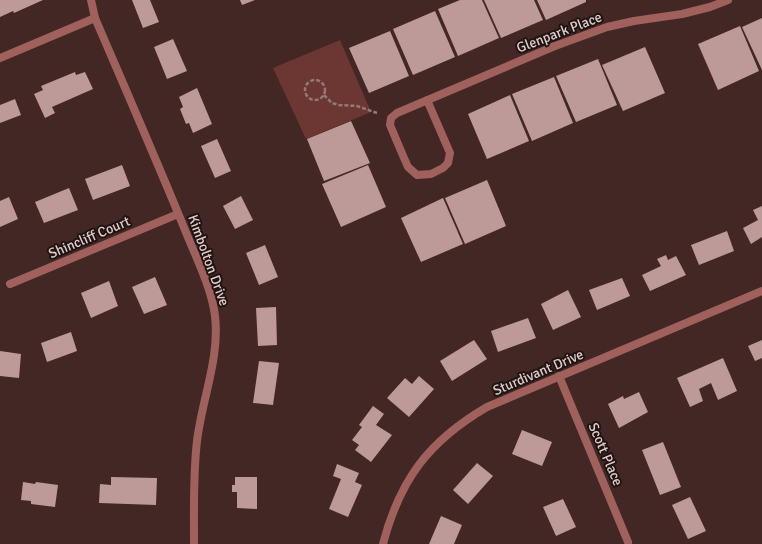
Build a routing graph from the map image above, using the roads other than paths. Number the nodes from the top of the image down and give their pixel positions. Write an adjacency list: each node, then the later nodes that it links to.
1 (91, 0): 3 (street, Kimbolton Drive)
2 (728, 0): 5 (street, Glenpark Place)
3 (95, 18): 4 (street); 6 (street, Kimbolton Drive)
4 (0, 58)
5 (428, 100): 5 (street, Glenpark Place)
6 (178, 214): 7 (street, Shincliff Court); 11 (street, Kimbolton Drive)
7 (10, 284)
8 (762, 291): 9 (street, Sturdivant Drive)
9 (560, 376): 10 (street, Scott Place); 12 (street, Sturdivant Drive)
10 (628, 542)
11 (194, 544)
12 (383, 544)

